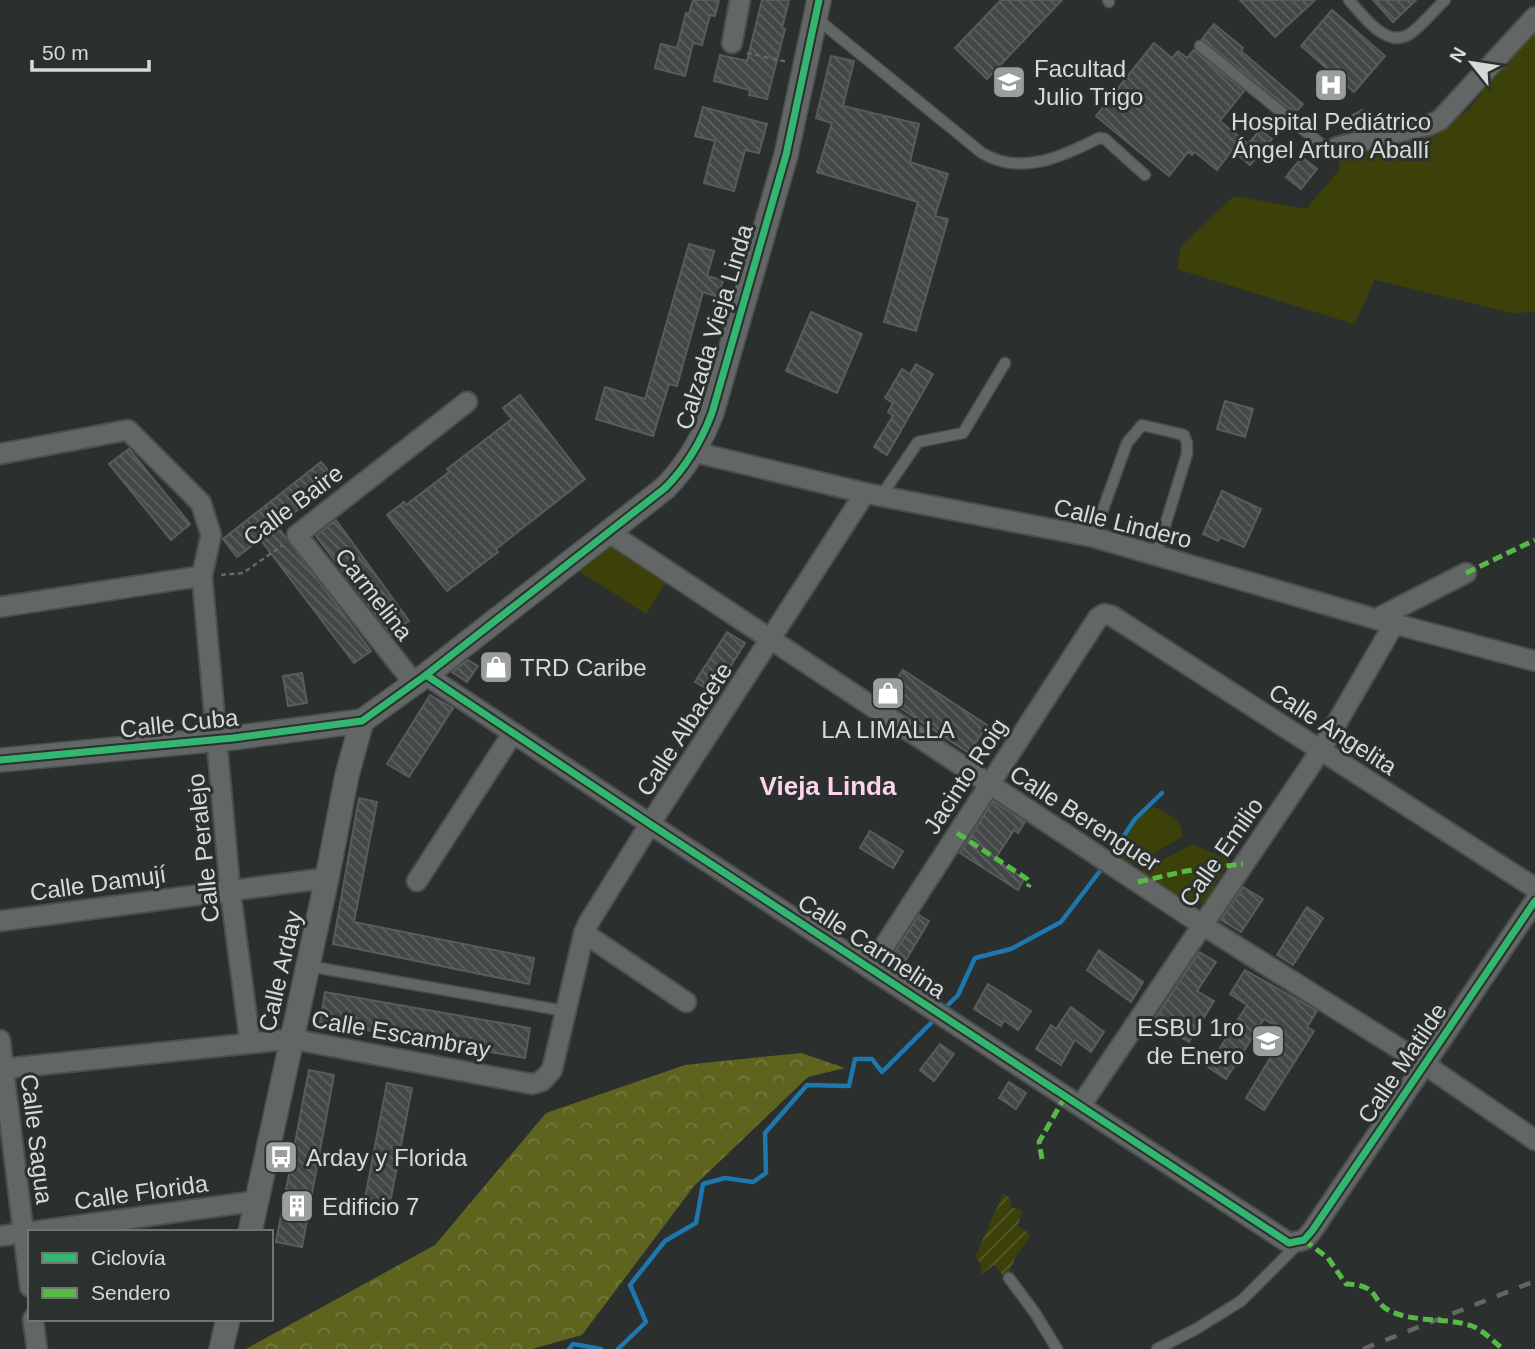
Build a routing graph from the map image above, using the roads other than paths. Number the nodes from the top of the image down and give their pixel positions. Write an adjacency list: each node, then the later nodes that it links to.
1 (740, 0): 6 (street)
2 (1349, 0): 3 (lane)
3 (1445, 0)
4 (818, 9): 9 (lane); 12 (street, Calzada Vieja Linda)
5 (1535, 17): 8 (street)
6 (732, 43)
7 (1200, 46): 8 (lane)
8 (1337, 147)
9 (1144, 174)
10 (1005, 363): 14 (lane)
11 (467, 402): 16 (street, Calle Baire)
12 (694, 452): 14 (street, Calle Lindero); 15 (street, Calzada Vieja Linda)
13 (0, 454): 20 (street, Calle Peralejo)
14 (873, 495): 17 (street, Calle Lindero); 24 (street, Calle Albacete)
15 (610, 533): 24 (street, Calle Berenguer); 26 (street, Calzada Vieja Linda)
16 (297, 535): 26 (street, Carmelina)
17 (1093, 537): 18 (street, Calle Lindero); 18 (lane)
18 (1156, 555): 23 (street, Calle Lindero)
19 (1466, 573): 23 (street)
20 (202, 576): 21 (street); 29 (street, Calle Peralejo)
21 (0, 607)
22 (1104, 614): 30 (street, Calle Angelita); 32 (street, Jacinto Roig)
23 (1385, 621): 25 (street, Calle Lindero); 30 (street, Calle Emilio)
24 (771, 641): 32 (street, Calle Berenguer); 33 (street, Calle Albacete)
25 (1535, 661)
26 (420, 679): 27 (street, Calzada Vieja Linda); 28 (street, Calle Carmelina)
27 (362, 721): 29 (street, Calle Cuba); 34 (street, Calle Arday)
28 (513, 733): 33 (street, Calle Carmelina); 35 (street)
29 (217, 739): 31 (street, Calle Cuba); 37 (street, Calle Peralejo)
30 (1321, 750): 36 (street, Calle Angelita); 40 (street, Calle Emilio)
31 (0, 760)
32 (989, 784): 40 (street, Calle Berenguer); 43 (street, Jacinto Roig)
33 (650, 824): 41 (street, Calle Albacete); 43 (street, Calle Carmelina)
34 (327, 878): 37 (street, Calle Damují); 42 (street, Calle Arday)
35 (417, 881)
36 (1535, 888)
37 (230, 889): 39 (street, Calle Damují); 48 (street, Calle Peralejo)
38 (1535, 901): 49 (street, Calle Matilde)
39 (0, 921)
40 (1201, 924): 49 (street, Calle Berenguer); 52 (street, Calle Emilio)
41 (584, 933): 44 (street); 45 (street, Calle Albacete)
42 (308, 966): 45 (lane); 46 (street, Calle Arday)
43 (870, 968): 52 (street, Calle Carmelina)
44 (686, 1002)
45 (565, 1011): 51 (street, Calle Albacete)
46 (292, 1039): 48 (street, Calle Escambray); 51 (street, Calle Escambray); 54 (street, Calle Arday)
47 (0, 1040): 50 (street, Calle Sagua)
48 (250, 1042): 50 (street, Calle Escambray)
49 (1424, 1064): 53 (street, Calle Berenguer); 59 (street, Calle Matilde)
50 (2, 1069): 57 (street, Calle Sagua)
51 (542, 1081)
52 (1081, 1105): 59 (street, Calle Carmelina)
53 (1535, 1140)
54 (257, 1202): 55 (street, Calle Florida); 56 (street, Calle Arday)
55 (43, 1230)
56 (250, 1230)
57 (28, 1232): 58 (street, Calle Florida)
58 (0, 1236)
59 (1299, 1243): 66 (lane, Calle Matilde)
60 (1009, 1278): 65 (lane)
61 (33, 1321): 63 (street)
62 (228, 1321): 64 (street)
63 (37, 1349)
64 (221, 1349)
65 (1057, 1349)
66 (1157, 1349)

